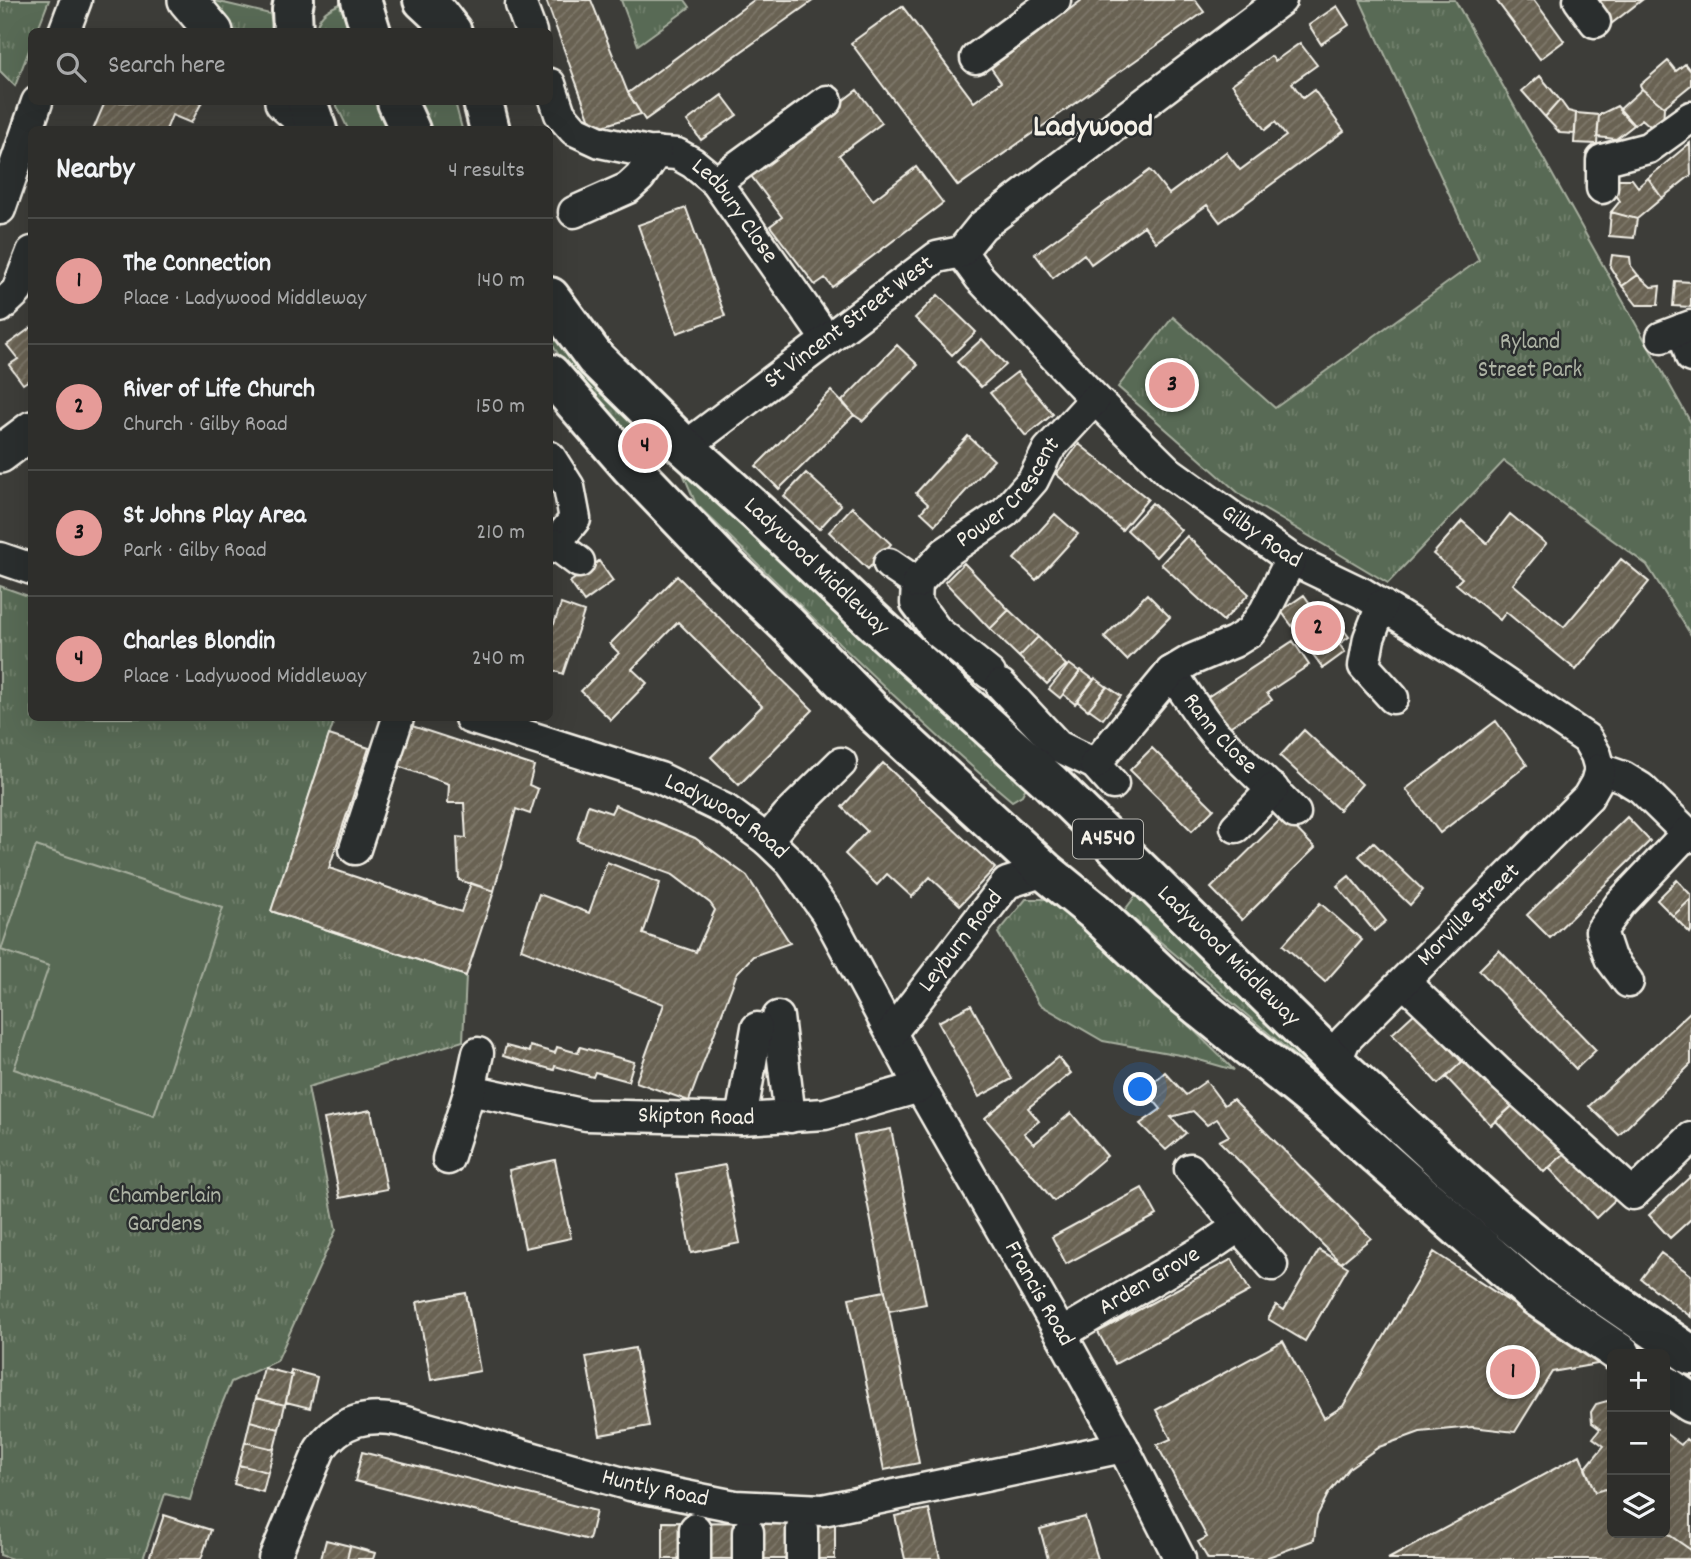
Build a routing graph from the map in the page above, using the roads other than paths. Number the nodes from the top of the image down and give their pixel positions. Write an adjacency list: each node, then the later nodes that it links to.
1 (76, 0): 7 (street)
2 (187, 0): 8 (main road)
3 (293, 0): 9 (highway)
4 (361, 0): 10 (highway)
5 (1055, 0): 11 (street)
6 (1281, 0): 29 (street, St Vincent Street West)
7 (66, 28)
8 (211, 28)
9 (293, 28)
10 (370, 28)
11 (976, 58)
12 (553, 92): 24 (street, Ledbury Close)
13 (827, 101): 26 (street)
14 (36, 105): 19 (street)
15 (287, 105): 20 (main road)
16 (308, 105): 21 (highway)
17 (398, 105): 22 (highway)
18 (1691, 117): 25 (street)
19 (31, 126)
20 (311, 126)
21 (315, 126)
22 (408, 126)
23 (28, 141): 27 (street)
24 (656, 152): 26 (street, Ledbury Close); 28 (street)
25 (1594, 168)
26 (716, 182): 33 (street, Ledbury Close)
27 (0, 209)
28 (574, 212)
29 (961, 252): 33 (street, St Vincent Street West); 36 (street, Gilby Road)
30 (28, 262): 32 (street)
31 (553, 301): 39 (highway, Ladywood Middleway / A4540)
32 (0, 307)
33 (827, 340): 39 (street, St Vincent Street West)
34 (553, 360): 38 (highway, A4540)
35 (553, 377): 38 (highway, Ladywood Middleway / A4540)
36 (1095, 399): 46 (street, Gilby Road); 50 (street, Power Crescent)
37 (28, 433): 40 (main road)
38 (608, 440): 42 (highway, Ladywood Middleway / A4540)
39 (685, 447): 42 (highway); 69 (highway, Ladywood Middleway / A4540)
40 (0, 454)
41 (553, 462): 43 (street)
42 (653, 489): 64 (highway, Ladywood Middleway / A4540)
43 (553, 545)
44 (553, 547): 47 (street)
45 (0, 558): 49 (street)
46 (1291, 559): 51 (street, Gilby Road); 52 (street, Rann Close)
47 (579, 562)
48 (889, 564): 50 (street)
49 (28, 568)
50 (917, 583): 52 (street, Rann Close)
51 (1382, 605): 53 (street); 57 (street, Gilby Road)
52 (1171, 672): 58 (street, Rann Close)
53 (1393, 698)
54 (397, 721): 63 (street)
55 (480, 721): 62 (street, Ladywood Road)
56 (841, 763): 62 (street)
57 (1600, 769): 61 (street); 65 (street, Morville Street)
58 (1273, 789): 59 (street, Rann Close); 60 (street, Rann Close)
59 (1295, 813)
60 (1236, 827)
61 (1689, 835): 66 (street)
62 (766, 840): 67 (street, Ladywood Road)
63 (355, 849)
64 (1045, 871): 67 (street, Leyburn Road); 80 (highway, Ladywood Middleway / A4540)
65 (1404, 982): 69 (street, Morville Street); 75 (street)
66 (1628, 982)
67 (892, 1032): 70 (street, Francis Road)
68 (478, 1053): 71 (street)
69 (1335, 1062): 72 (highway, Ladywood Middleway / A4540)
70 (920, 1087): 73 (street, Skipton Road); 81 (street, Francis Road)
71 (470, 1090): 74 (street, Skipton Road); 76 (street)
72 (1377, 1101): 80 (street); 83 (highway, Ladywood Middleway / A4540)
73 (790, 1117): 74 (street, Skipton Road); 74 (street)
74 (741, 1119)
75 (1691, 1138)
76 (448, 1159)
77 (1190, 1169): 78 (street)
78 (1238, 1227): 79 (street); 81 (street, Arden Grove)
79 (1272, 1265)
80 (1559, 1312): 82 (highway, Ladywood Middleway / A4540)
81 (1061, 1334): 86 (street, Francis Road)
82 (1614, 1349)
83 (1691, 1355)
84 (1670, 1388): 85 (highway)
85 (1691, 1403)
86 (1123, 1447): 89 (street, Huntly Road); 92 (street, Francis Road)
87 (695, 1529): 90 (street)
88 (802, 1529): 91 (street)
89 (274, 1559)
90 (695, 1559)
91 (802, 1559)
92 (1180, 1559)

